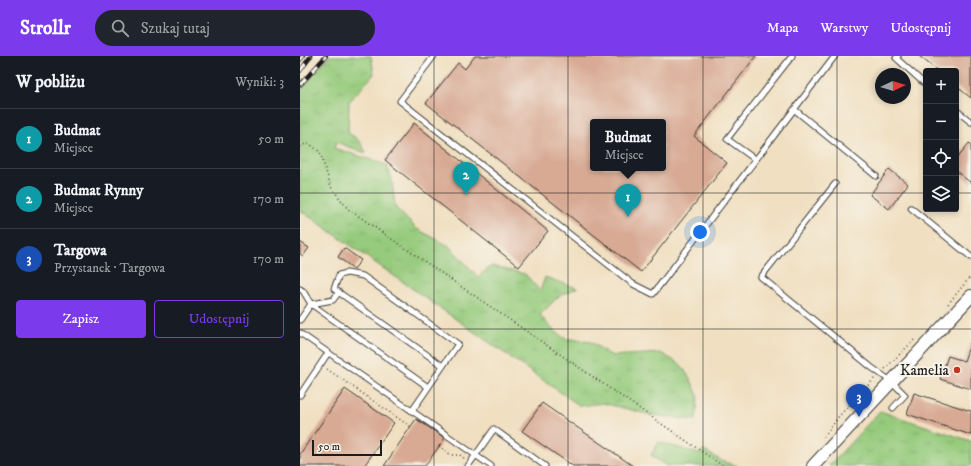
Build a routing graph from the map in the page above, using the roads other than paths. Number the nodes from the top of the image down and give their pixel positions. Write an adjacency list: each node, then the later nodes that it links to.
1 (434, 56): 9 (lane)
2 (792, 56): 9 (lane)
3 (835, 56): 6 (lane)
4 (898, 56): 5 (lane)
5 (923, 82)
6 (795, 110): 9 (lane); 10 (lane)
7 (959, 112): 8 (lane)
8 (971, 122)
9 (756, 160)
10 (876, 176)
11 (835, 184): 22 (lane)
12 (911, 208): 13 (lane)
13 (971, 257)
14 (300, 289): 17 (lane)
15 (339, 292): 17 (lane); 21 (lane); 21 (lane)
16 (971, 296): 22 (street)
17 (311, 304): 18 (lane); 23 (lane)
18 (300, 320)
19 (300, 333): 20 (lane)
20 (328, 353): 24 (lane); 26 (lane)
21 (443, 366): 23 (lane)
22 (892, 382): 25 (lane); 31 (street)
23 (428, 387): 26 (lane)
24 (300, 395)
25 (893, 408)
26 (412, 411): 27 (lane)
27 (476, 455): 28 (lane); 29 (lane); 30 (lane)
28 (470, 464)
29 (491, 466)
30 (545, 466)
31 (813, 466)

